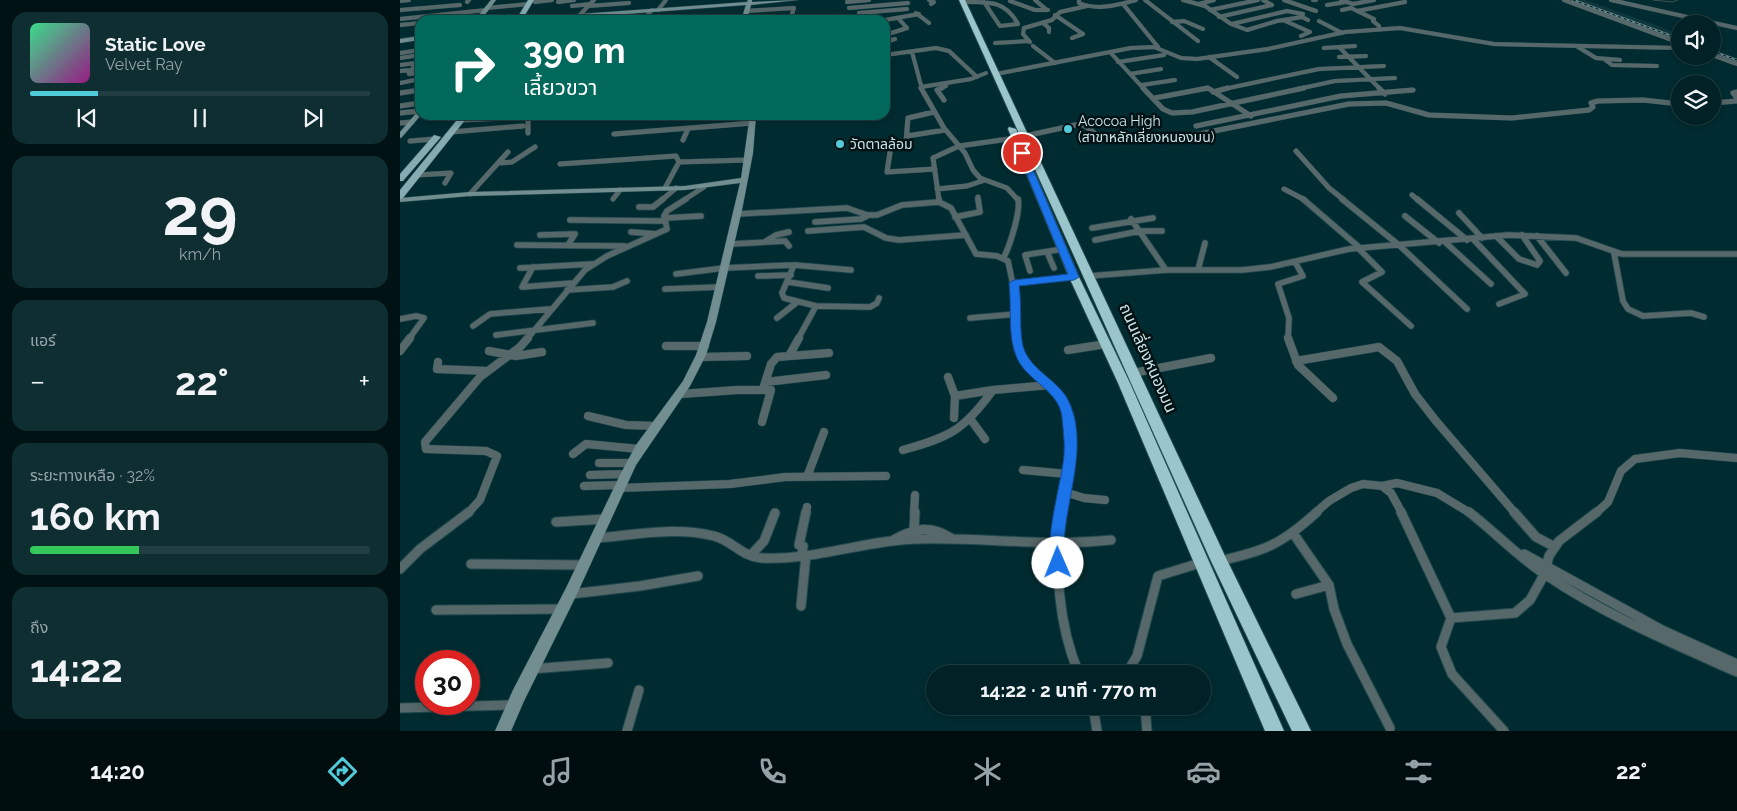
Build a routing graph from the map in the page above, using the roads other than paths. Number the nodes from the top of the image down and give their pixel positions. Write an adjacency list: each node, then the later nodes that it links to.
1 (409, 0): 23 (street)
2 (494, 0): 49 (street)
3 (552, 0): 27 (street)
4 (574, 0): 32 (street)
5 (666, 0): 52 (street)
6 (796, 0): 24 (street)
7 (869, 0): 29 (street)
8 (883, 0): 42 (street)
9 (1012, 0): 10 (street); 38 (street)
10 (1035, 0)
11 (1079, 0): 47 (street)
12 (1136, 0): 39 (street)
13 (1144, 0): 88 (street)
14 (1183, 0): 40 (street)
15 (1214, 0): 40 (street)
16 (1258, 0): 54 (street)
17 (1263, 0): 78 (street)
18 (1284, 0): 59 (street)
19 (1374, 0): 26 (street)
20 (1391, 0): 36 (street)
21 (1564, 0): 106 (street)
22 (1611, 0): 96 (street)
23 (400, 1)
24 (774, 1): 28 (street)
25 (961, 1): 30 (street); 146 (highway, ถนนเลี่ยงหนองมน)
26 (1344, 1): 44 (street)
27 (533, 2): 49 (street); 69 (main road); 70 (main road)
28 (750, 2): 52 (street); 56 (street)
29 (847, 2)
30 (984, 2): 38 (street); 38 (street)
31 (1405, 2): 36 (street)
32 (558, 3)
33 (591, 3): 34 (street); 46 (street); 71 (street)
34 (629, 3)
35 (908, 3): 42 (street)
36 (1397, 3): 60 (street)
37 (451, 4): 41 (street); 45 (street); 51 (street); 67 (street)
38 (1001, 4)
39 (1122, 4): 47 (street); 113 (street)
40 (1199, 4): 54 (street)
41 (460, 5)
42 (884, 5): 48 (street); 57 (street)
43 (1068, 5): 53 (street)
44 (1327, 5)
45 (400, 6)
46 (572, 6)
47 (1087, 6): 53 (street)
48 (849, 8)
49 (486, 9): 61 (street); 68 (street)
50 (908, 9): 57 (street)
51 (400, 10)
52 (655, 10): 72 (street); 73 (street)
53 (1072, 10): 75 (street)
54 (1210, 10): 78 (street)
55 (1342, 10): 60 (street)
56 (746, 11): 63 (street); 74 (street)
57 (885, 11): 62 (street)
58 (913, 11): 64 (street)
59 (1316, 11)
60 (1357, 11): 65 (street)
61 (457, 13): 67 (street)
62 (859, 13)
63 (792, 14)
64 (919, 14): 81 (street); 89 (street)
65 (1364, 14): 66 (street); 76 (street); 83 (street)
66 (1372, 14)
67 (441, 15)
68 (482, 15)
69 (523, 15)
70 (526, 15)
71 (580, 15)
72 (606, 15)
73 (649, 15)
74 (745, 15)
75 (1055, 15): 90 (street); 102 (street)
76 (1353, 15)
77 (415, 17): 80 (street)
78 (1219, 17): 93 (street)
79 (1302, 17): 84 (street); 85 (street); 93 (street)
80 (400, 18)
81 (898, 18): 82 (street); 99 (street)
82 (890, 19)
83 (1374, 19): 86 (street); 94 (street)
84 (1283, 20): 93 (street); 101 (street)
85 (1308, 20)
86 (1365, 20)
87 (1319, 21): 100 (street)
88 (1172, 22): 97 (street); 108 (street)
89 (929, 23)
90 (1043, 23): 98 (street); 110 (street)
91 (415, 24): 92 (street)
92 (400, 25)
93 (1233, 25): 95 (street)
94 (1379, 26)
95 (1225, 28)
96 (1737, 28)
97 (1203, 29)
98 (1049, 32)
99 (890, 33)
100 (1342, 33): 112 (street); 126 (street)
101 (1302, 36)
102 (1072, 38)
103 (415, 39): 107 (street)
104 (895, 39): 105 (street)
105 (890, 40)
106 (1671, 40)
107 (400, 41)
108 (1198, 41)
109 (995, 43): 110 (street)
110 (1031, 43): 135 (street)
111 (1355, 46): 114 (street)
112 (1576, 46): 116 (street); 131 (street)
113 (1158, 47): 120 (street); 126 (street)
114 (1339, 47): 115 (street); 128 (street)
115 (1324, 48)
116 (1671, 48)
117 (415, 50): 118 (street)
118 (401, 51)
119 (912, 52): 122 (street); 148 (street); 157 (street)
120 (1110, 52): 121 (street); 133 (street)
121 (1104, 53): 133 (street); 135 (street)
122 (890, 54)
123 (1164, 55): 133 (street)
124 (415, 56): 129 (street)
125 (1366, 56): 128 (street)
126 (1209, 57): 149 (street)
127 (1339, 57): 128 (street)
128 (1347, 57): 141 (street)
129 (400, 58)
130 (1721, 58): 136 (street)
131 (1604, 60): 132 (street); 140 (street)
132 (1620, 60)
133 (1121, 63): 147 (street)
134 (415, 64): 137 (street)
135 (1055, 64): 146 (street)
136 (1737, 64)
137 (400, 65)
138 (415, 66): 143 (street)
139 (1384, 66): 141 (street)
140 (1657, 66)
141 (1358, 67): 153 (street); 160 (street)
142 (1161, 69): 147 (street)
143 (410, 72): 144 (street); 145 (street)
144 (415, 72)
145 (400, 73)
146 (991, 73): 148 (street); 194 (highway, ถนนเลี่ยงหนองมน)
147 (1130, 74): 156 (street)
148 (977, 77): 154 (street)
149 (1237, 77)
150 (1396, 78): 153 (street)
151 (415, 80): 155 (street)
152 (1175, 80): 156 (street)
153 (1370, 80): 163 (street); 169 (street)
154 (953, 82): 157 (street); 164 (street)
155 (400, 83)
156 (1142, 85): 165 (street)
157 (921, 87): 173 (street)
158 (1414, 90): 163 (street)
159 (415, 91): 162 (street)
160 (1213, 92): 165 (street); 169 (street)
161 (1737, 92): 166 (street)
162 (400, 93)
163 (1385, 94): 175 (street)
164 (944, 100)
165 (1157, 100): 169 (street)
166 (1737, 100): 167 (street)
167 (1721, 102)
168 (1671, 103): 183 (street)
169 (1230, 104): 175 (street)
170 (415, 105): 171 (street)
171 (400, 107)
172 (415, 112): 174 (street)
173 (934, 112): 189 (street); 193 (street)
174 (400, 113)
175 (1249, 115): 183 (street); 186 (street)
176 (415, 118): 181 (street)
177 (484, 120): 182 (street)
178 (528, 120): 190 (street)
179 (746, 120): 188 (street)
180 (753, 120): 202 (street)
181 (412, 122): 184 (street); 187 (street)
182 (457, 122): 185 (street); 195 (main road); 207 (main road)
183 (1260, 122): 194 (street)
184 (400, 123)
185 (523, 126)
186 (1196, 126)
187 (403, 129): 192 (street)
188 (688, 129): 191 (street); 196 (street)
189 (945, 130): 193 (street); 198 (street)
190 (528, 133)
191 (614, 134)
192 (400, 136)
193 (907, 136): 206 (street)
194 (1020, 137): 198 (street); 226 (highway, ถนนเลี่ยงหนองมน)
195 (435, 139): 197 (street); 208 (main road)
196 (683, 140)
197 (410, 141)
198 (959, 146): 206 (street); 210 (street)
199 (535, 147): 204 (street)
200 (1296, 151): 261 (street)
201 (508, 152): 204 (street)
202 (748, 160): 203 (street); 209 (street)
203 (679, 162): 205 (street); 213 (street)
204 (498, 163): 218 (street)
205 (560, 164)
206 (935, 169): 215 (street)
207 (417, 175): 211 (street); 220 (main road)
208 (400, 179)
209 (744, 180): 212 (street); 228 (street)
210 (986, 180): 215 (street); 267 (street)
211 (445, 182)
212 (704, 187): 214 (street); 235 (street)
213 (665, 188): 214 (street); 217 (street)
214 (676, 188): 225 (street)
215 (937, 189): 224 (street)
216 (1284, 189): 262 (street)
217 (620, 190): 218 (street); 222 (street)
218 (470, 194): 223 (street)
219 (1412, 195): 252 (street)
220 (400, 196)
221 (978, 198): 232 (street)
222 (614, 199)
223 (400, 200)
224 (939, 202): 229 (street); 232 (street)
225 (638, 207)
226 (1054, 212): 263 (highway, ถนนเลี่ยงหนองมน); 282 (highway, ถนนเลี่ยงหนองมน)
227 (1459, 213): 250 (street)
228 (737, 214): 229 (street); 256 (street)
229 (869, 215): 237 (street)
230 (700, 216): 235 (street)
231 (1405, 216): 255 (street)
232 (955, 217): 246 (street)
233 (1153, 218): 236 (street)
234 (570, 220): 235 (street)
235 (666, 220): 244 (street)
236 (1133, 220): 238 (street); 243 (street)
237 (815, 222)
238 (1092, 228)
239 (1162, 230): 243 (street)
240 (808, 231): 246 (street)
241 (631, 232): 244 (street)
242 (789, 232): 253 (street)
243 (1140, 232): 251 (street); 276 (street)
244 (658, 234): 259 (street)
245 (540, 235): 258 (street)
246 (966, 235): 267 (street)
247 (1522, 235): 248 (street); 248 (street); 249 (street)
248 (1496, 236): 250 (street)
249 (1537, 236): 265 (street); 279 (street)
250 (1482, 238): 252 (street)
251 (1095, 240)
252 (1470, 240): 255 (street); 295 (street)
253 (766, 242): 256 (street); 260 (street)
254 (1205, 243): 277 (street)
255 (1442, 243): 261 (street); 288 (street)
256 (731, 244): 273 (street)
257 (517, 245): 258 (street)
258 (568, 245): 259 (street)
259 (628, 246): 269 (street)
260 (789, 246)
261 (1400, 246): 262 (street); 298 (street)
262 (1359, 248): 268 (street); 306 (street)
263 (1063, 249): 264 (street); 283 (highway, ถนนเลี่ยงหนองมน)
264 (1047, 252): 274 (street); 278 (street)
265 (1614, 253): 266 (street); 300 (street)
266 (1737, 254)
267 (1004, 257): 287 (street)
268 (1295, 262): 277 (street); 321 (street)
269 (592, 264): 271 (street); 286 (street)
270 (794, 266): 273 (street); 275 (street); 284 (street)
271 (533, 267): 272 (street); 286 (street)
272 (520, 268)
273 (724, 268): 280 (street); 289 (street)
274 (1054, 268)
275 (851, 270)
276 (1166, 270): 277 (street); 282 (street)
277 (1198, 270)
278 (1030, 271)
279 (1566, 273)
280 (676, 274)
281 (758, 276): 284 (street)
282 (1089, 276): 324 (highway, ถนนเลี่ยงหนองมน)
283 (1074, 277): 287 (street); 309 (highway, ถนนเลี่ยงหนองมน)
284 (790, 279): 290 (street); 294 (street)
285 (627, 280): 292 (street)
286 (574, 283): 292 (street)
287 (1014, 283): 299 (street)
288 (1491, 284)
289 (720, 287): 291 (street); 314 (street)
290 (828, 288)
291 (665, 289)
292 (567, 290): 297 (street)
293 (879, 298): 296 (street)
294 (796, 303): 296 (street); 301 (street)
295 (1499, 304)
296 (816, 306): 319 (street)
297 (550, 309): 305 (street); 307 (street)
298 (1467, 309)
299 (1016, 314): 302 (street); 328 (street)
300 (1704, 317)
301 (777, 318)
302 (970, 318)
303 (400, 319): 312 (street)
304 (593, 323): 307 (street)
305 (473, 326)
306 (1411, 326)
307 (534, 329): 308 (street); 317 (street)
308 (496, 335)
309 (1106, 344): 311 (street); 372 (highway, ถนนเลี่ยงหนองมน)
310 (666, 346): 314 (street)
311 (1068, 350)
312 (400, 351)
313 (489, 351): 317 (street)
314 (703, 351): 318 (street); 330 (street)
315 (542, 352): 317 (street)
316 (829, 353): 319 (street)
317 (511, 356): 323 (street)
318 (747, 356)
319 (789, 356): 327 (street)
320 (1211, 358): 324 (street)
321 (1296, 361): 332 (street); 368 (street)
322 (438, 362): 323 (street)
323 (488, 371): 375 (street)
324 (1133, 373): 371 (highway, ถนนเลี่ยงหนองมน)
325 (826, 375): 327 (street)
326 (948, 377): 331 (street)
327 (765, 385): 330 (street); 336 (street)
328 (1050, 385): 329 (street); 347 (street)
329 (993, 390): 331 (street); 335 (street)
330 (681, 394): 337 (street)
331 (955, 396): 334 (street)
332 (1333, 398)
333 (588, 416): 337 (street)
334 (954, 418)
335 (971, 420): 339 (street); 341 (street)
336 (762, 422)
337 (657, 426): 340 (street)
338 (824, 432): 349 (street)
339 (985, 439)
340 (639, 449): 342 (street); 345 (street)
341 (903, 450)
342 (573, 454)
343 (1737, 458): 368 (street)
344 (599, 463): 345 (street)
345 (631, 463): 351 (street)
346 (1023, 470): 347 (street)
347 (1068, 474): 354 (street)
348 (590, 475): 351 (street)
349 (807, 476): 350 (street); 351 (street)
350 (886, 476)
351 (622, 483): 352 (street); 359 (street)
352 (584, 486)
353 (1382, 486): 362 (street); 376 (street); 384 (street)
354 (1064, 492): 356 (street); 367 (street)
355 (915, 495): 361 (street)
356 (1105, 500)
357 (807, 508): 370 (street)
358 (775, 513): 369 (street)
359 (605, 519): 360 (street); 363 (street)
360 (556, 522)
361 (914, 529): 364 (street); 365 (street)
362 (1293, 533): 371 (street); 378 (street)
363 (597, 538): 369 (street); 374 (street)
364 (951, 538): 365 (street); 367 (street)
365 (892, 540): 370 (street)
366 (1111, 540): 367 (street)
367 (1057, 545): 387 (street)
368 (1555, 547): 376 (street)
369 (750, 555): 370 (street)
370 (804, 556): 381 (street)
371 (1220, 561): 402 (highway, ถนนเลี่ยงหนองมน)
372 (1200, 563): 388 (street); 401 (highway, ถนนเลี่ยงหนองมน)
373 (471, 564): 374 (street)
374 (584, 565): 379 (street)
375 (400, 569)
376 (1545, 570): 384 (street); 386 (street); 390 (street)
377 (698, 576): 379 (street)
378 (1329, 585): 380 (street); 396 (street)
379 (571, 594): 382 (street)
380 (1296, 594)
381 (801, 606)
382 (563, 609): 383 (street); 389 (street)
383 (436, 610)
384 (1451, 618): 403 (street)
385 (608, 663): 389 (street)
386 (1737, 664)
387 (1075, 665)
388 (1134, 665)
389 (531, 669): 392 (street)
390 (1737, 672)
391 (639, 690): 398 (street)
392 (513, 705): 393 (street); 397 (street)
393 (402, 711)
394 (1094, 715): 399 (street)
395 (1146, 715): 400 (street)
396 (1390, 728)
397 (503, 731)
398 (627, 731)
399 (1097, 731)
400 (1147, 731)
401 (1275, 731)
402 (1302, 731)
403 (1504, 731)

